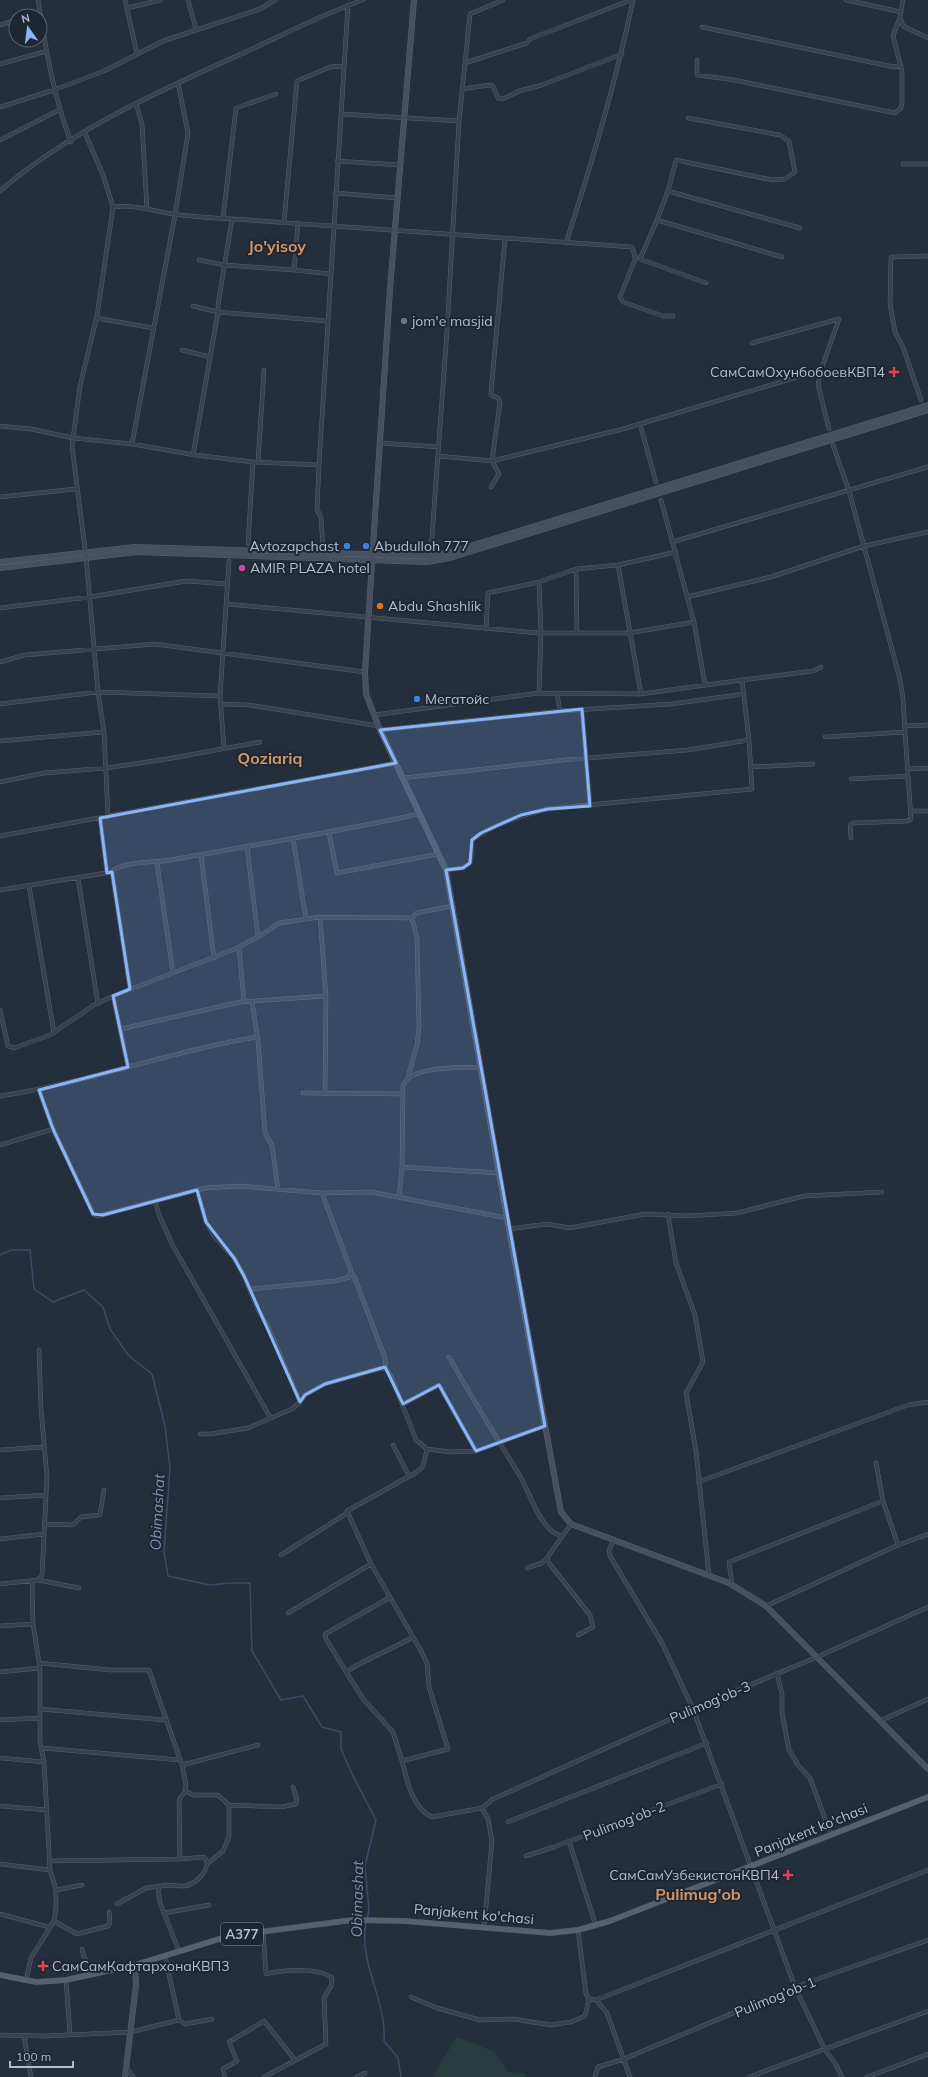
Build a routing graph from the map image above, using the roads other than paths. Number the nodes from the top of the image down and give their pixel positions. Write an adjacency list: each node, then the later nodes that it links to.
1 (125, 0): 12 (street)
2 (161, 0): 12 (street)
3 (188, 0): 16 (street)
4 (275, 0): 16 (street)
5 (363, 0): 11 (street)
6 (414, 0): 35 (main road)
7 (503, 0): 23 (street)
8 (632, 0): 21 (street); 23 (street)
9 (846, 0): 13 (street)
10 (903, 0): 13 (street)
11 (348, 5): 26 (street); 27 (street)
12 (127, 8): 20 (street)
13 (901, 12): 14 (street)
14 (900, 17): 17 (street); 25 (street)
15 (702, 27): 25 (street)
16 (196, 29): 20 (street)
17 (928, 38)
18 (46, 48): 19 (street)
19 (47, 51): 24 (street); 29 (street)
20 (137, 54): 29 (street)
21 (622, 54): 28 (street); 62 (street)
22 (697, 60): 25 (street)
23 (465, 63): 28 (street)
24 (0, 64)
25 (900, 65)
26 (344, 66): 34 (street); 55 (street)
27 (178, 83): 31 (street); 51 (street)
28 (462, 89): 37 (street)
29 (54, 90): 32 (street); 33 (street)
30 (276, 94): 52 (street)
31 (136, 103): 38 (street); 50 (street)
32 (0, 107)
33 (59, 110): 39 (street); 40 (street)
34 (342, 114): 35 (street); 41 (street)
35 (404, 118): 37 (street); 44 (main road)
36 (688, 118): 46 (street)
37 (459, 121): 60 (street)
38 (85, 133): 40 (street); 49 (street)
39 (0, 140)
40 (71, 142): 45 (street)
41 (337, 161): 44 (street); 47 (street)
42 (903, 164): 43 (street)
43 (928, 164)
44 (400, 165): 48 (main road)
45 (0, 191)
46 (668, 191): 54 (street); 58 (street)
47 (336, 193): 48 (street); 57 (street)
48 (398, 198): 59 (main road)
49 (113, 207): 50 (street); 75 (street)
50 (147, 209): 51 (street)
51 (174, 214): 52 (street); 77 (street)
52 (223, 218): 53 (street)
53 (232, 219): 55 (street); 68 (street)
54 (657, 220): 65 (street); 66 (street)
55 (284, 222): 56 (street)
56 (298, 223): 57 (street); 69 (street)
57 (334, 225): 59 (street); 70 (street)
58 (800, 228)
59 (395, 230): 60 (street); 90 (main road)
60 (452, 236): 61 (street); 93 (street)
61 (505, 239): 62 (street); 96 (street)
62 (566, 243): 64 (street)
63 (928, 256): 83 (street)
64 (635, 257): 66 (street); 74 (street)
65 (782, 257)
66 (640, 258): 71 (street)
67 (199, 260): 68 (street)
68 (224, 265): 69 (street); 73 (street)
69 (294, 270): 70 (street)
70 (331, 274): 76 (street)
71 (706, 283)
72 (193, 306): 73 (street)
73 (218, 312): 76 (street); 80 (street)
74 (673, 316)
75 (96, 318): 77 (street); 89 (street)
76 (327, 322): 99 (street)
77 (153, 328): 91 (street)
78 (752, 342): 82 (street)
79 (182, 350): 80 (street)
80 (210, 356): 94 (street)
81 (264, 370): 98 (street)
82 (821, 370): 86 (street); 88 (street)
83 (921, 400)
84 (928, 405): 115 (main road)
85 (928, 410): 115 (main road)
86 (640, 424): 96 (street); 101 (street)
87 (0, 426): 89 (street)
88 (829, 429)
89 (73, 438): 91 (street); 103 (street)
90 (380, 443): 93 (street); 115 (main road)
91 (132, 444): 94 (street)
92 (833, 445): 104 (street)
93 (439, 447): 95 (street)
94 (193, 455): 97 (street)
95 (438, 456): 96 (street); 112 (street)
96 (492, 461): 102 (street)
97 (252, 462): 98 (street); 109 (street)
98 (258, 462): 99 (street)
99 (319, 465): 111 (street)
100 (928, 467): 104 (street)
101 (656, 482)
102 (491, 487)
103 (76, 489): 105 (street); 114 (street)
104 (849, 491): 108 (street); 110 (street)
105 (0, 497)
106 (661, 500): 108 (street)
107 (928, 532): 110 (street)
108 (672, 542): 113 (street)
109 (248, 544)
110 (864, 546): 124 (street); 152 (street)
111 (323, 548)
112 (431, 550)
113 (676, 552): 118 (street); 124 (street)
114 (86, 555): 115 (main road); 117 (main road); 119 (main road); 123 (street)
115 (372, 558): 127 (main road)
116 (229, 561): 122 (street)
117 (0, 562)
118 (618, 565): 120 (street); 132 (street)
119 (0, 568)
120 (576, 569): 121 (street); 130 (street)
121 (539, 582): 129 (street); 131 (street)
122 (227, 584): 123 (street); 125 (street)
123 (90, 597): 126 (street); 133 (street)
124 (688, 597): 128 (street)
125 (226, 604): 127 (street); 134 (street)
126 (0, 608)
127 (369, 617): 129 (street); 137 (main road)
128 (694, 622): 132 (street); 139 (street)
129 (486, 629): 131 (street)
130 (577, 632): 131 (street); 132 (street)
131 (541, 633): 141 (street)
132 (629, 633): 143 (street)
133 (96, 649): 134 (street); 135 (street); 140 (street)
134 (222, 652): 137 (street); 145 (street)
135 (0, 662)
136 (821, 667): 138 (street)
137 (365, 672): 150 (main road)
138 (742, 680): 139 (street); 144 (street)
139 (705, 685): 143 (street)
140 (98, 692): 145 (street); 146 (street); 154 (street)
141 (539, 693): 142 (street); 150 (street)
142 (557, 693): 143 (street); 149 (street)
143 (641, 694)
144 (744, 694): 148 (street); 157 (street)
145 (220, 696): 147 (street)
146 (0, 704)
147 (221, 704): 153 (street); 160 (street)
148 (582, 709): 149 (street); 161 (street)
149 (560, 711): 153 (street)
150 (374, 715): 153 (main road)
151 (928, 725): 152 (street)
152 (905, 726): 155 (street)
153 (379, 728): 162 (main road)
154 (104, 732): 158 (street); 165 (street)
155 (905, 732): 156 (street); 167 (street)
156 (825, 737)
157 (749, 740): 161 (street); 164 (street)
158 (0, 741)
159 (260, 742): 160 (street)
160 (224, 748): 165 (street)
161 (587, 758): 169 (street); 172 (street)
162 (396, 763): 169 (main road); 176 (street)
163 (813, 764): 164 (street)
164 (751, 767): 172 (street)
165 (107, 768): 171 (street); 176 (street)
166 (928, 768): 167 (street)
167 (908, 769): 168 (street)
168 (908, 776): 170 (street); 173 (street)
169 (403, 778): 175 (main road)
170 (851, 779)
171 (0, 782)
172 (590, 806): 186 (street)
173 (911, 811): 174 (street); 180 (street)
174 (928, 811)
175 (419, 814): 178 (street); 183 (main road)
176 (108, 817): 177 (street)
177 (100, 818): 179 (street); 188 (street)
178 (329, 833): 181 (street); 183 (street)
179 (0, 836)
180 (851, 838)
181 (293, 839): 182 (street); 195 (street)
182 (247, 847): 184 (street); 196 (street)
183 (438, 854): 186 (main road)
184 (201, 855): 185 (street); 198 (street)
185 (157, 863): 187 (street); 199 (street)
186 (446, 870): 192 (main road)
187 (112, 872): 188 (street); 200 (street)
188 (107, 873): 189 (street)
189 (78, 878): 190 (street); 205 (street)
190 (29, 886): 191 (street); 208 (street)
191 (0, 890)
192 (452, 906): 194 (street); 211 (main road)
193 (320, 917): 194 (street); 195 (street); 202 (street)
194 (412, 918): 212 (street)
195 (306, 919): 196 (street)
196 (258, 937): 197 (street)
197 (239, 947): 198 (street); 204 (street)
198 (214, 958): 199 (street)
199 (173, 973): 200 (street)
200 (130, 989): 201 (street)
201 (113, 996): 205 (street); 207 (street)
202 (326, 996): 203 (street); 215 (street)
203 (252, 1001): 204 (street); 209 (street)
204 (244, 1002): 207 (street)
205 (98, 1004): 208 (street)
206 (0, 1010): 208 (street)
207 (121, 1030): 210 (street)
208 (54, 1032)
209 (258, 1037): 210 (street); 222 (street)
210 (128, 1067): 213 (street)
211 (480, 1067): 212 (street); 221 (main road)
212 (408, 1077): 216 (street)
213 (39, 1090): 217 (street); 218 (street)
214 (303, 1093): 215 (street)
215 (326, 1094): 216 (street)
216 (403, 1094): 220 (street)
217 (0, 1096)
218 (53, 1129): 219 (street); 227 (street)
219 (0, 1144)
220 (402, 1167): 221 (street); 226 (street)
221 (500, 1173): 229 (main road)
222 (278, 1189): 223 (street); 225 (street)
223 (198, 1190): 227 (street); 236 (street)
224 (882, 1192): 228 (street)
225 (322, 1193): 226 (street); 231 (street)
226 (399, 1197): 229 (street)
227 (155, 1201): 239 (street)
228 (668, 1214): 230 (street); 250 (street)
229 (507, 1218): 230 (main road)
230 (509, 1229): 240 (main road)
231 (351, 1274): 232 (street); 235 (street)
232 (252, 1289)
233 (39, 1350): 244 (street)
234 (449, 1357): 242 (street)
235 (386, 1369): 236 (street); 238 (street)
236 (300, 1402): 239 (street)
237 (928, 1402): 250 (street)
238 (402, 1404): 245 (street); 247 (street)
239 (270, 1417): 241 (street)
240 (545, 1426): 242 (street); 257 (main road)
241 (200, 1434)
242 (498, 1443): 247 (street); 260 (street)
243 (392, 1445): 249 (street)
244 (44, 1447): 246 (street); 252 (street)
245 (427, 1449): 247 (street); 249 (street)
246 (0, 1450)
247 (476, 1451)
248 (876, 1463): 254 (street)
249 (409, 1476): 255 (street)
250 (698, 1482): 268 (street)
251 (104, 1490): 256 (street)
252 (46, 1495): 253 (street); 256 (street)
253 (0, 1498)
254 (884, 1501): 263 (street); 272 (street)
255 (348, 1513): 264 (street); 266 (street)
256 (45, 1524): 258 (street)
257 (571, 1524): 260 (street); 262 (main road)
258 (44, 1534): 261 (street); 270 (street)
259 (928, 1534): 263 (street)
260 (561, 1536): 265 (street)
261 (0, 1539)
262 (614, 1540): 268 (main road); 290 (street)
263 (898, 1545): 275 (street)
264 (281, 1555)
265 (547, 1558): 267 (street); 280 (street)
266 (371, 1564): 274 (street); 277 (street)
267 (527, 1568)
268 (709, 1576): 272 (main road)
269 (32, 1580): 270 (street); 271 (street); 278 (street)
270 (38, 1580): 273 (street)
271 (0, 1584)
272 (732, 1584): 275 (main road)
273 (79, 1588)
274 (389, 1598): 281 (street); 286 (street)
275 (766, 1606): 282 (main road)
276 (928, 1607): 282 (street, Pulimog’ob-3)
277 (288, 1613)
278 (33, 1624): 279 (street); 283 (street)
279 (0, 1626)
280 (578, 1635)
281 (413, 1637): 286 (street); 300 (street)
282 (817, 1657): 287 (street, Pulimog’ob-3); 294 (main road)
283 (39, 1663): 284 (street); 293 (street)
284 (40, 1668): 285 (street); 289 (street)
285 (0, 1672)
286 (346, 1672): 300 (street)
287 (777, 1673): 290 (street, Pulimog’ob-3); 313 (street)
288 (928, 1699): 294 (street)
289 (40, 1709): 291 (street); 293 (street)
290 (693, 1709): 295 (street); 310 (street, Pulimog’ob-3)
291 (40, 1718): 292 (street); 297 (street)
292 (0, 1720)
293 (165, 1720): 299 (street)
294 (880, 1721): 303 (main road)
295 (707, 1743): 304 (street); 312 (street)
296 (258, 1744): 302 (street)
297 (42, 1748): 299 (street); 301 (street)
298 (0, 1758): 301 (street)
299 (180, 1760): 302 (street)
300 (402, 1761): 310 (street)
301 (44, 1762): 311 (street)
302 (182, 1765): 306 (street)
303 (928, 1769)
304 (722, 1784): 314 (street, Pulimog’ob-2); 320 (street)
305 (293, 1787): 308 (street)
306 (185, 1791): 308 (street); 316 (street)
307 (928, 1797): 313 (main road, Panjakent ko'chasi / A377)
308 (229, 1805): 319 (street)
309 (0, 1806): 311 (street)
310 (482, 1808): 334 (street)
311 (48, 1810): 317 (street)
312 (508, 1822)
313 (831, 1835): 320 (main road, Panjakent ko'chasi / A377)
314 (570, 1841): 315 (street, Pulimog’ob-2); 333 (street)
315 (526, 1856)
316 (180, 1859): 317 (street); 319 (street)
317 (50, 1861): 321 (street)
318 (0, 1864): 321 (street)
319 (208, 1864): 324 (street)
320 (752, 1866): 333 (main road, Panjakent ko'chasi / A377); 337 (street)
321 (50, 1870): 325 (street)
322 (928, 1870): 337 (street)
323 (82, 1885): 325 (street)
324 (160, 1886): 326 (street); 329 (street)
325 (56, 1890): 331 (street)
326 (117, 1904)
327 (209, 1905): 329 (street)
328 (109, 1912): 331 (street)
329 (164, 1913): 340 (street)
330 (0, 1914): 332 (street)
331 (54, 1920): 332 (street)
332 (49, 1926): 345 (street)
333 (596, 1926): 335 (main road, Panjakent ko'chasi / A377)
334 (484, 1928): 335 (main road, Panjakent ko'chasi / A377); 336 (main road, Panjakent ko'chasi / A377)
335 (578, 1930): 349 (street)
336 (263, 1931): 340 (main road, Panjakent ko'chasi / A377); 361 (street)
337 (774, 1931): 347 (street); 350 (street)
338 (928, 1940): 347 (street, Pulimog’ob-1)
339 (82, 1949): 344 (street)
340 (180, 1951): 341 (main road, Panjakent ko'chasi / A377)
341 (165, 1956): 342 (main road, Panjakent ko'chasi / A377); 353 (street)
342 (135, 1965): 344 (main road, Panjakent ko'chasi); 354 (main road)
343 (0, 1975): 345 (main road, Panjakent ko'chasi)
344 (96, 1975): 346 (main road, Panjakent ko'chasi)
345 (26, 1980): 346 (main road, Panjakent ko'chasi)
346 (66, 1980): 355 (street)
347 (795, 1987): 358 (street); 360 (street, Pulimog’ob-1)
348 (411, 1997): 349 (street)
349 (589, 1999): 350 (street)
350 (596, 2000): 360 (street)
351 (928, 2011): 358 (street)
352 (212, 2019): 353 (street)
353 (179, 2020): 354 (street)
354 (131, 2032): 355 (street); 362 (main road)
355 (70, 2034): 357 (street)
356 (0, 2035): 357 (street)
357 (24, 2036): 364 (street)
358 (825, 2050): 372 (street); 373 (street)
359 (928, 2054): 374 (street)
360 (624, 2059): 370 (street, Pulimog’ob-1); 371 (street)
361 (295, 2060): 367 (street); 368 (street)
362 (126, 2067): 365 (main road); 366 (street)
363 (364, 2073): 369 (street)
364 (31, 2077)
365 (124, 2077)
366 (133, 2077)
367 (225, 2077)
368 (264, 2077)
369 (357, 2077)
370 (595, 2077)
371 (630, 2077)
372 (749, 2077)
373 (842, 2077)
374 (867, 2077)

